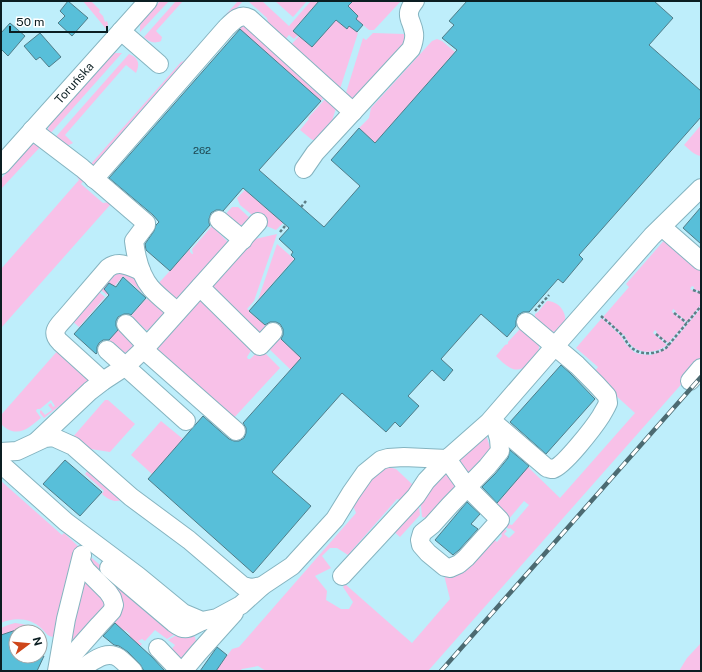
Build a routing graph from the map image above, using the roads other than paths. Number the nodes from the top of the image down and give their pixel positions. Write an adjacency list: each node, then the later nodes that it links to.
1 (148, 1): 3 (street, Toruńska)
2 (414, 1): 5 (street)
3 (121, 31): 4 (street); 6 (street, Toruńska)
4 (159, 64)
5 (353, 112): 8 (street); 9 (street)
6 (32, 130): 7 (street, Toruńska); 9 (street)
7 (1, 165)
8 (304, 169)
9 (94, 179): 16 (street)
10 (701, 188): 13 (street)
11 (219, 220): 14 (street)
12 (258, 222): 14 (street)
13 (662, 227): 15 (street); 22 (street)
14 (243, 240): 17 (street)
15 (701, 260)
16 (141, 271): 18 (street); 26 (street)
17 (200, 287): 18 (street); 21 (street)
18 (177, 312): 23 (street)
19 (526, 322): 22 (street)
20 (126, 324): 23 (street)
21 (273, 332)
22 (555, 346): 28 (street); 28 (street)
23 (145, 347): 25 (street); 29 (street)
24 (107, 350): 25 (street)
25 (126, 366): 26 (street); 27 (street)
26 (103, 381): 30 (street)
27 (186, 421)
28 (492, 423): 32 (street); 34 (street)
29 (236, 431)
30 (37, 441): 31 (street); 38 (street)
31 (1, 452)
32 (447, 459): 34 (street); 37 (street); 38 (street)
33 (1, 464): 35 (street)
34 (467, 487): 34 (street)
35 (87, 538): 36 (street); 39 (street)
36 (81, 562): 41 (street); 41 (street)
37 (342, 576)
38 (262, 586): 39 (street)
39 (241, 605): 45 (street)
40 (158, 648): 44 (street)
41 (59, 671)
42 (73, 671): 43 (street)
43 (133, 671)
44 (180, 671)
45 (183, 671)

